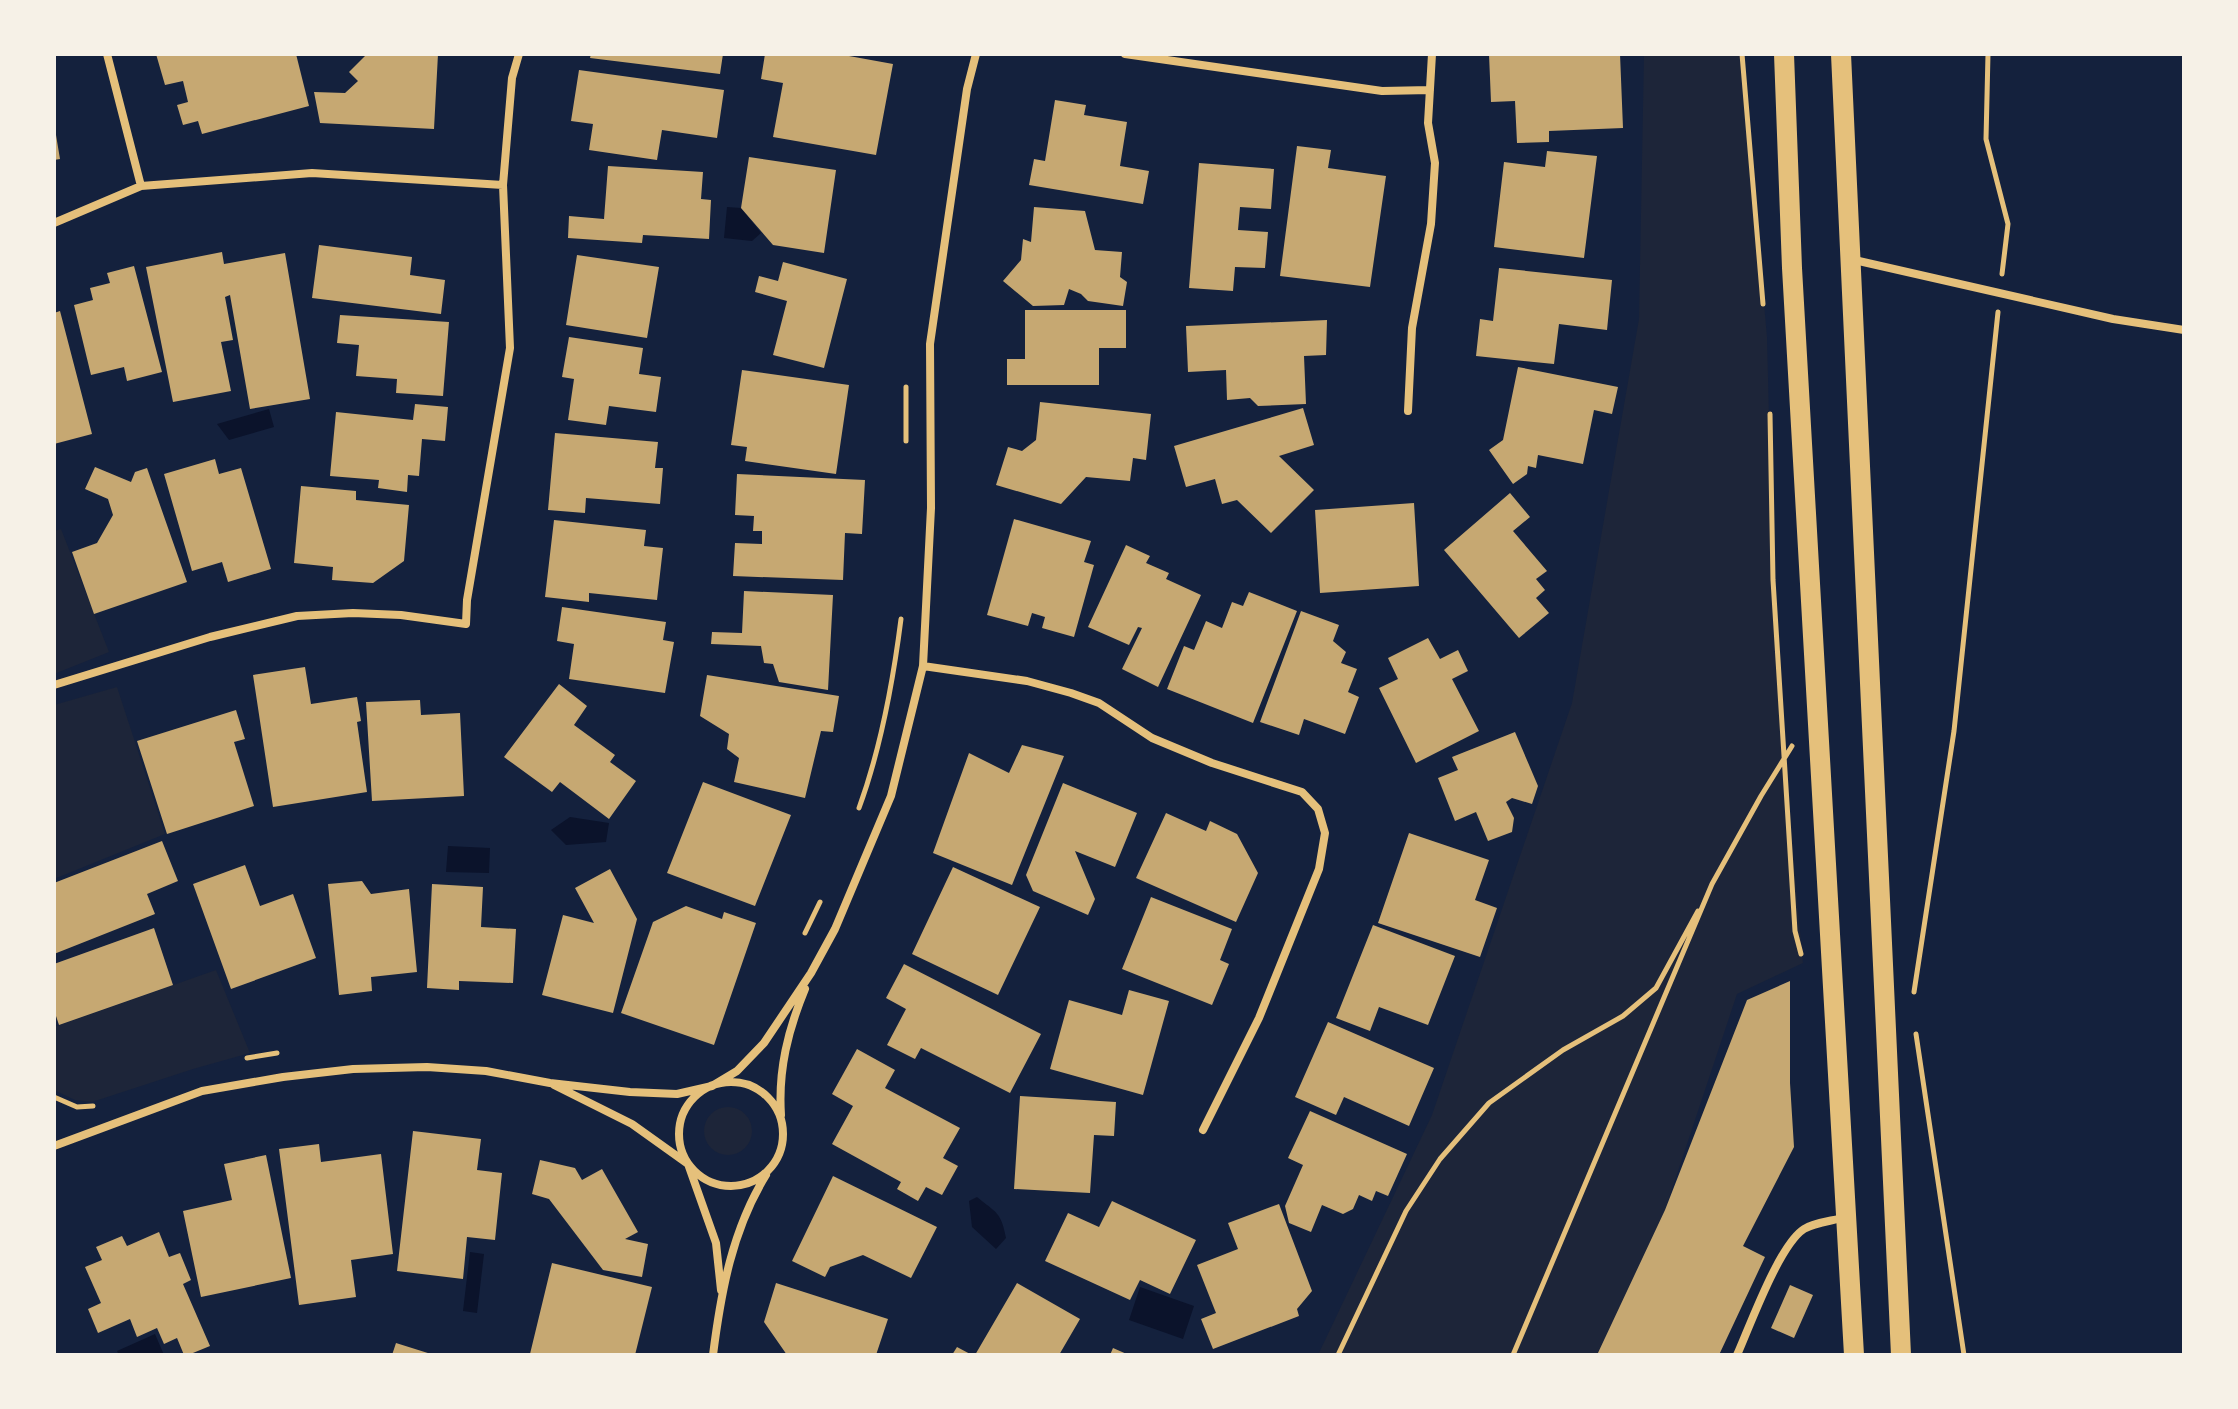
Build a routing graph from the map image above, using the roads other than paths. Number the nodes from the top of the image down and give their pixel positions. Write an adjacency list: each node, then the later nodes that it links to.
1 (107, 54): 10 (street)
2 (519, 54): 9 (street)
3 (976, 54): 15 (street)
4 (1125, 54): 8 (street)
5 (1432, 54): 8 (street)
6 (1784, 54): 25 (main road)
7 (1841, 54): 12 (main road)
8 (1430, 90): 14 (street)
9 (503, 185): 10 (street); 16 (street)
10 (141, 186): 11 (street)
11 (54, 223)
12 (1850, 258): 13 (street); 30 (main road)
13 (2184, 330)
14 (1408, 411)
15 (923, 666): 17 (street); 20 (street)
16 (54, 685)
17 (811, 973): 19 (street); 21 (street)
18 (550, 1083): 19 (street); 22 (street); 23 (street)
19 (712, 1086): 21 (street); 23 (street)
20 (1203, 1130)
21 (783, 1132): 24 (street)
22 (54, 1146)
23 (688, 1164): 24 (street); 26 (street)
24 (772, 1164): 26 (street)
25 (1846, 1217): 28 (street); 29 (main road)
26 (721, 1290): 27 (street)
27 (713, 1355)
28 (1737, 1355)
29 (1854, 1355)
30 (1901, 1355)

